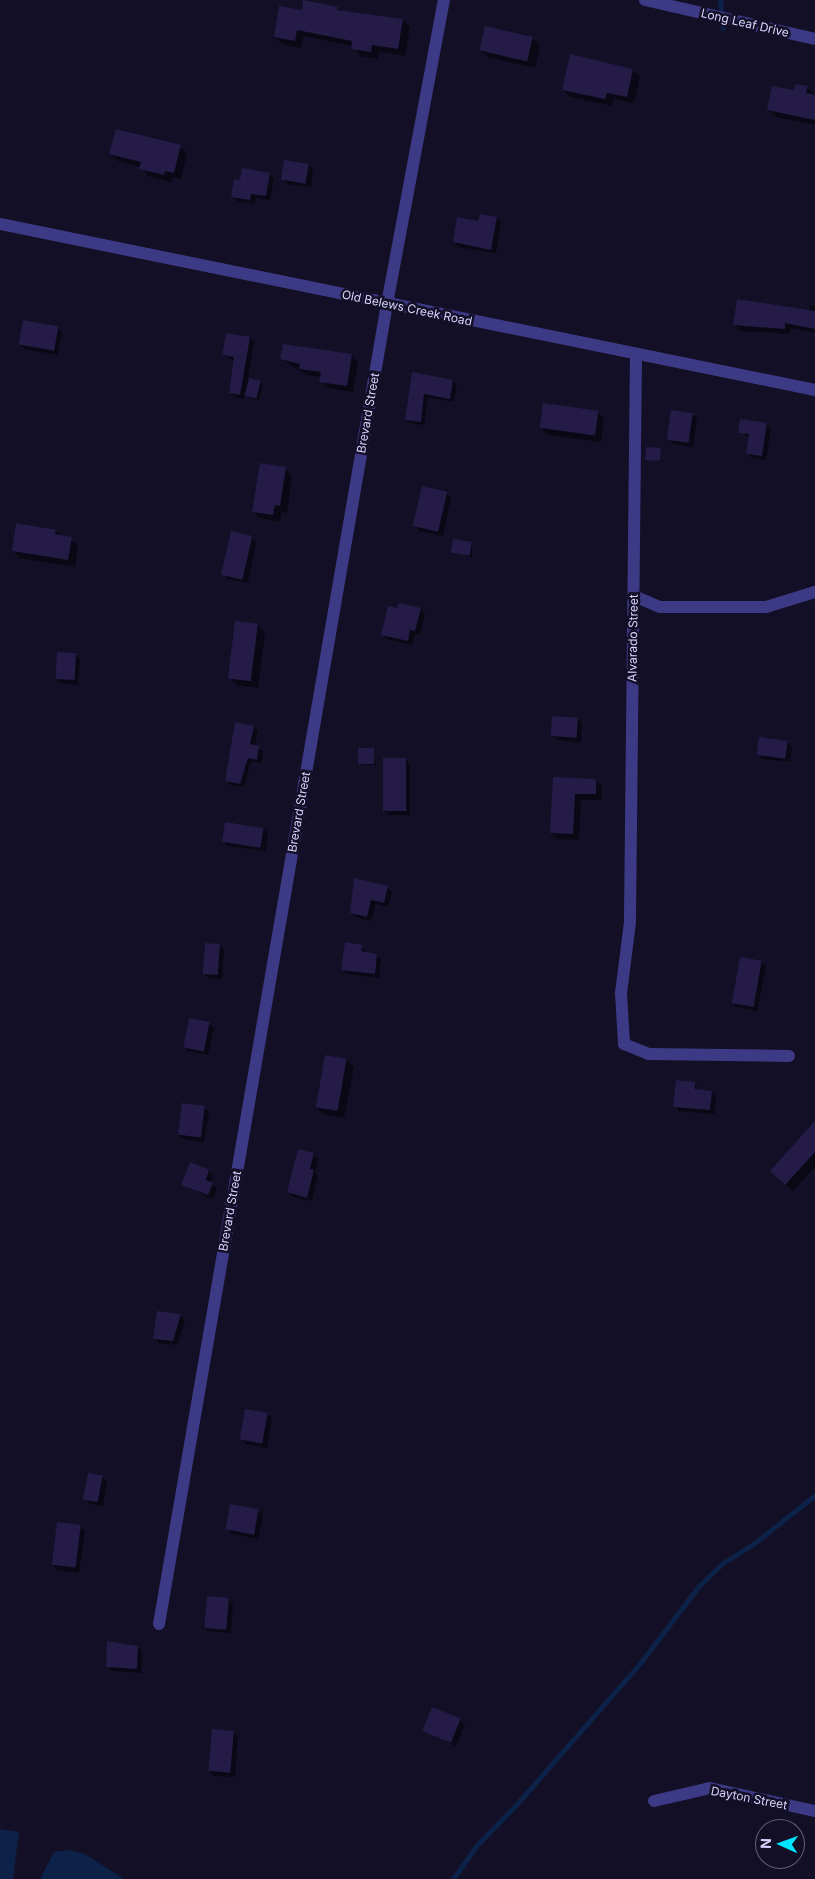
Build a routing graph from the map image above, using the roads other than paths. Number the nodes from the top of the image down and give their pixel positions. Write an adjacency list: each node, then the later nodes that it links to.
1 (444, 0): 5 (street, Brevard Street)
2 (652, 1): 3 (street, Long Leaf Drive)
3 (815, 39)
4 (0, 224): 5 (street, Old Belews Creek Road)
5 (387, 304): 6 (street, Old Belews Creek Road); 11 (street, Brevard Street)
6 (636, 354): 7 (street, Old Belews Creek Road); 9 (street, Alvarado Street)
7 (815, 390)
8 (815, 592): 9 (street)
9 (634, 596): 10 (street, Alvarado Street)
10 (789, 1056)
11 (159, 1624)
12 (654, 1801): 13 (street, Dayton Street)
13 (815, 1811)

